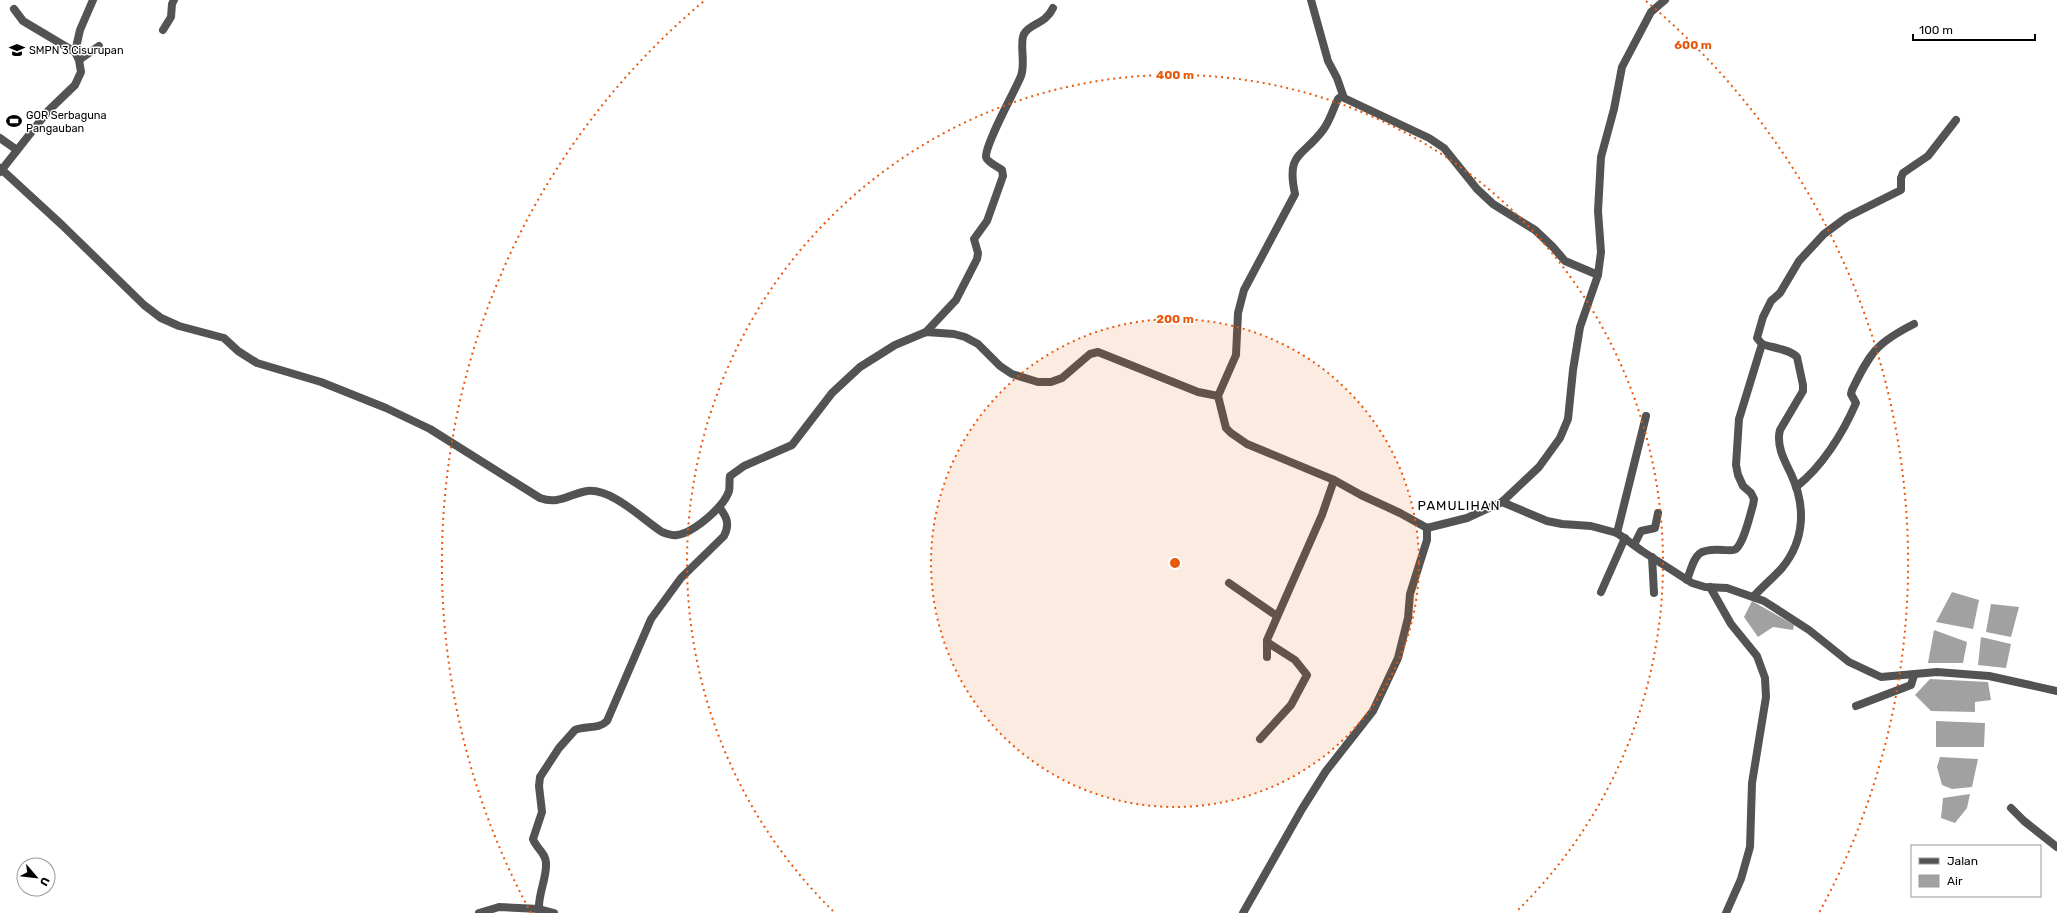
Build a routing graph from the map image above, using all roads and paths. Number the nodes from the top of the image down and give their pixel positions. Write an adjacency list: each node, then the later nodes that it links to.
1 (93, 0): 9 (street)
2 (174, 0): 7 (street)
3 (1311, 0): 11 (street)
4 (1665, 0): 16 (street)
5 (1053, 8): 18 (street)
6 (14, 9): 9 (street)
7 (163, 30)
8 (99, 46): 10 (street)
9 (76, 52): 10 (street)
10 (79, 60): 14 (street)
11 (1342, 96): 16 (street); 20 (street)
12 (1956, 120): 19 (street)
13 (0, 138): 14 (street)
14 (17, 150): 15 (street)
15 (0, 170): 25 (street)
16 (1598, 275): 24 (street)
17 (1914, 324): 23 (street)
18 (926, 332): 20 (street); 25 (street)
19 (1762, 344): 23 (street); 32 (street)
20 (1218, 396): 22 (street)
21 (1646, 416): 28 (street)
22 (1334, 480): 27 (street); 38 (street)
23 (1796, 487): 37 (street)
24 (1502, 502): 27 (street); 28 (street)
25 (719, 507): 47 (street)
26 (1658, 513): 30 (street)
27 (1427, 528): 50 (street)
28 (1618, 533): 29 (street)
29 (1625, 538): 30 (street); 35 (street)
30 (1634, 545): 31 (street)
31 (1652, 557): 32 (street); 36 (street)
32 (1687, 580): 34 (street)
33 (1229, 583): 38 (street)
34 (1710, 587): 37 (street); 51 (street)
35 (1601, 592)
36 (1654, 593)
37 (1754, 596): 41 (street)
38 (1277, 616): 39 (street)
39 (1267, 642): 40 (street); 44 (street)
40 (1267, 657)
41 (1914, 675): 42 (street); 43 (street)
42 (2057, 691)
43 (1856, 706)
44 (1260, 739)
45 (2011, 808): 46 (street)
46 (2057, 847)
47 (539, 909): 48 (street); 49 (street)
48 (479, 913)
49 (554, 913)
50 (1243, 913)
51 (1726, 913)

